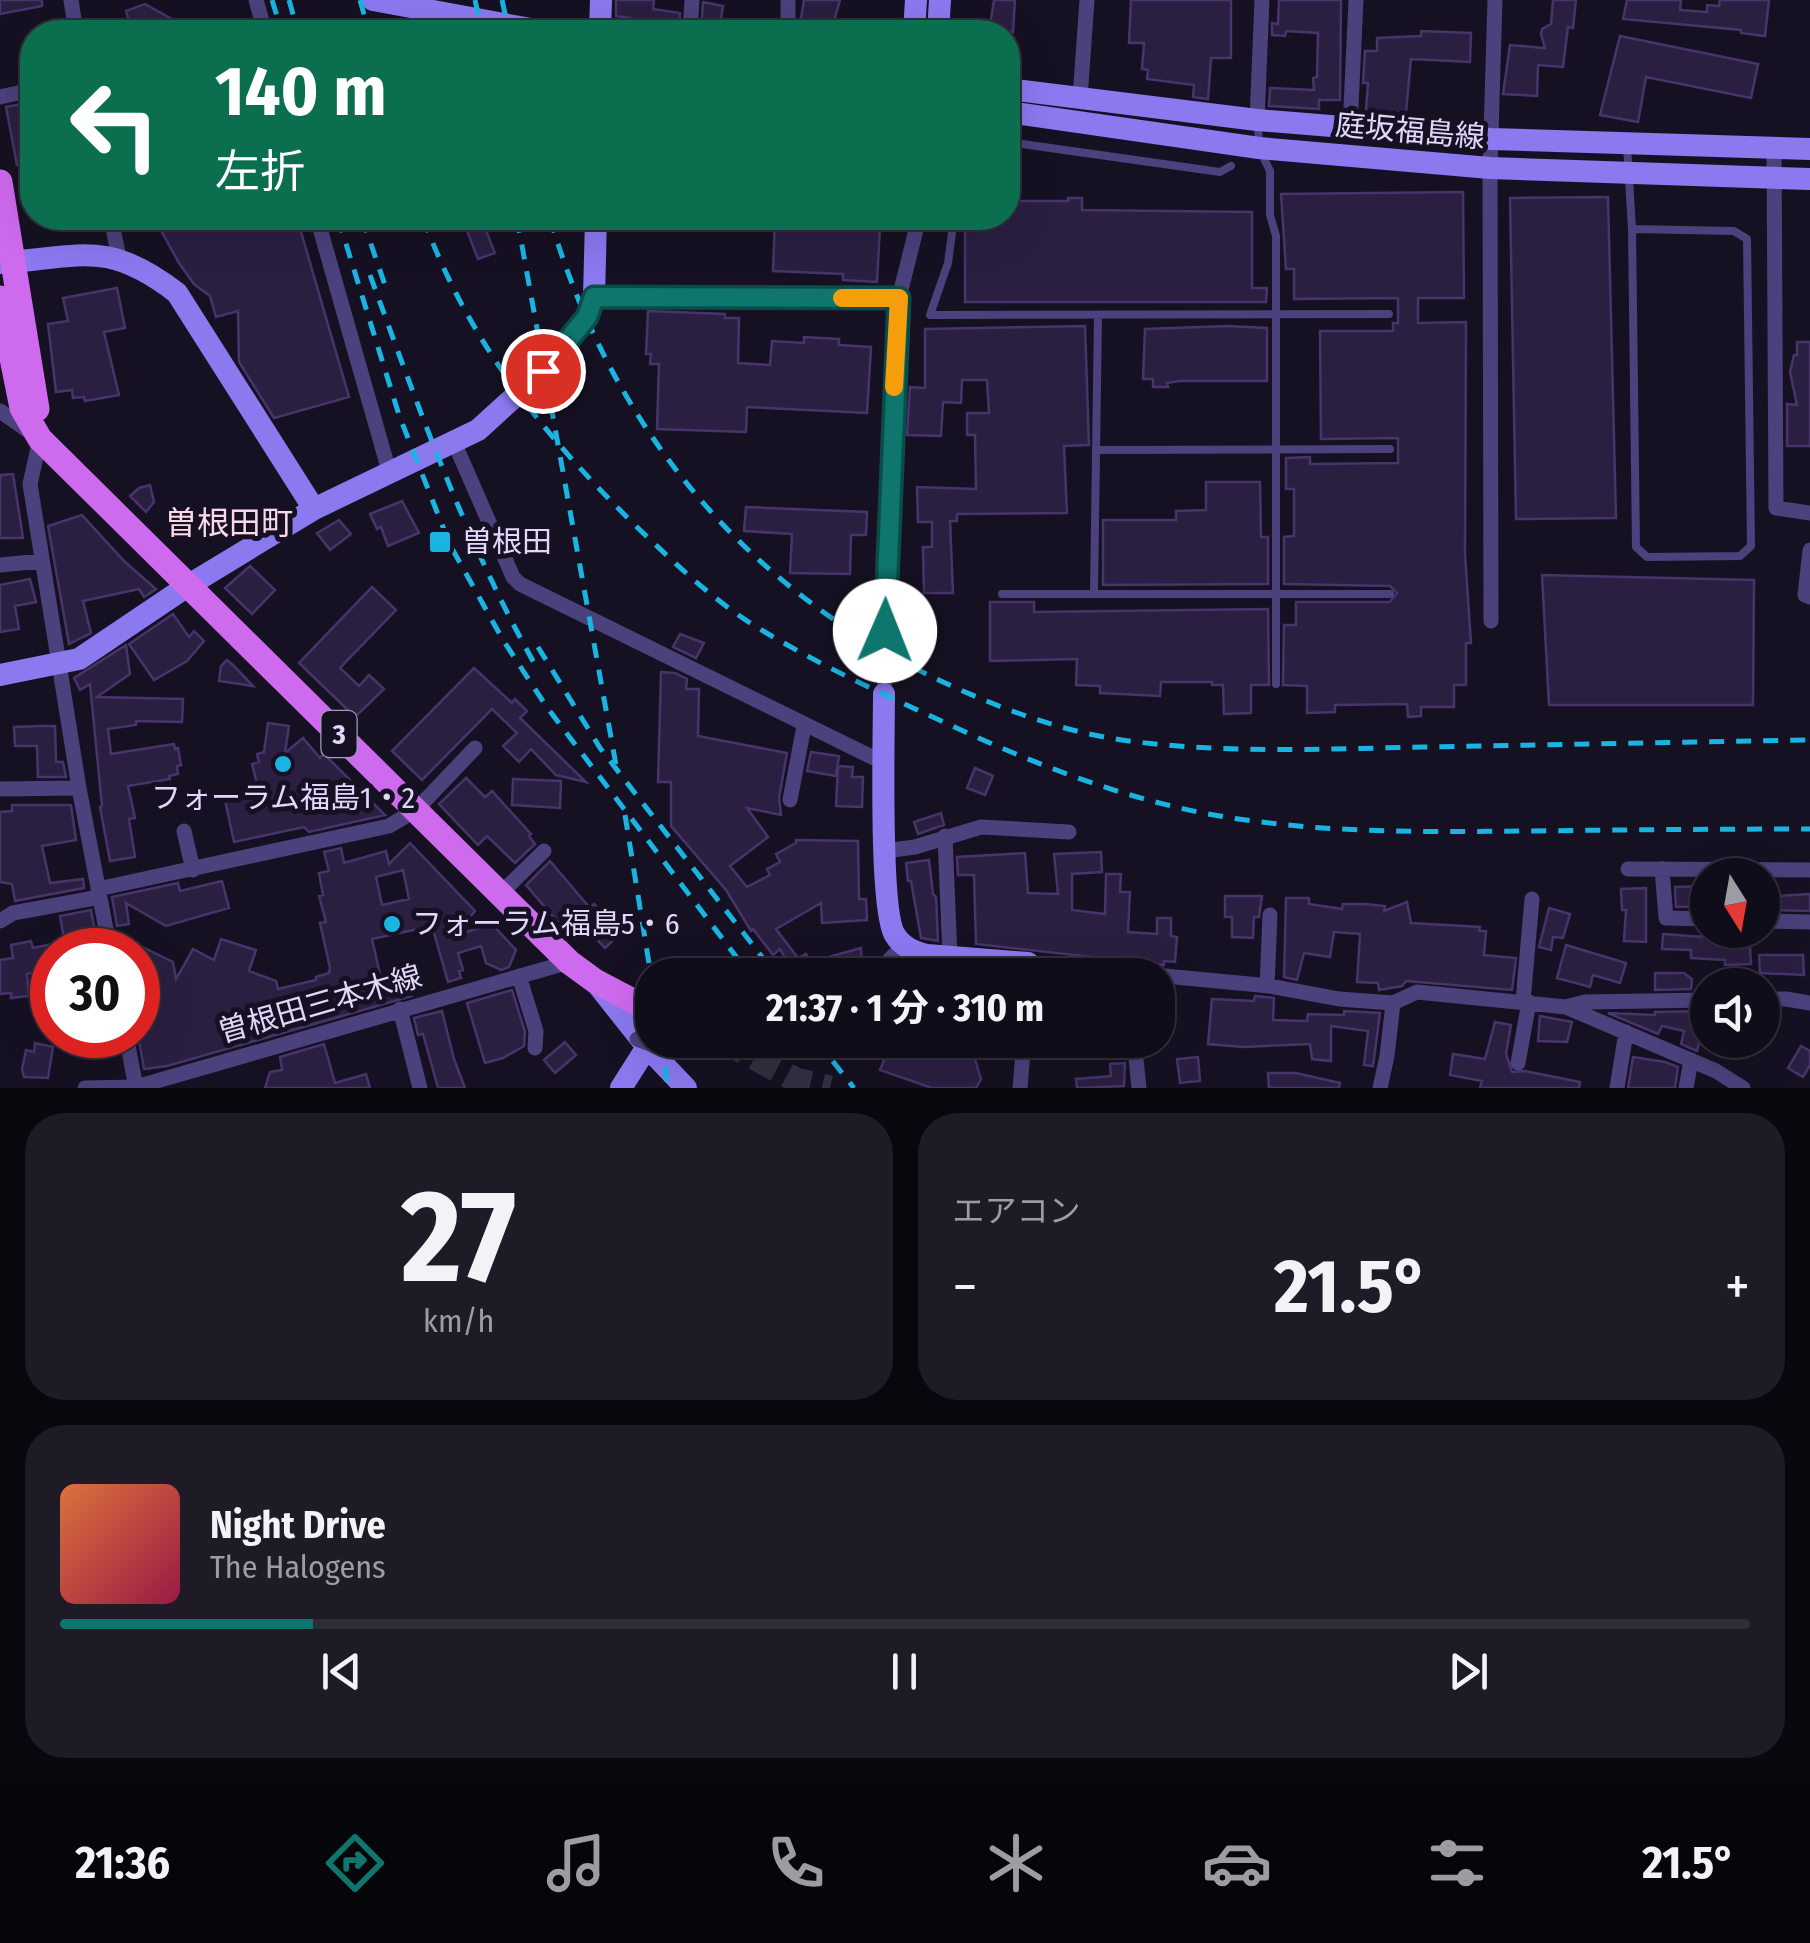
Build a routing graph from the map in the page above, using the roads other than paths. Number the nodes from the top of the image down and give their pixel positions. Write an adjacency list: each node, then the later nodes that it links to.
1 (374, 0): 6 (street)
2 (1088, 0): 8 (street)
3 (1262, 0): 10 (street)
4 (1356, 0): 11 (street)
5 (1495, 0): 12 (street)
6 (482, 20)
7 (1020, 90): 8 (street, 庭坂福島線)
8 (1080, 98): 10 (street, 庭坂福島線)
9 (1020, 114): 15 (street, 庭坂福島線)
10 (1257, 120): 11 (street, 庭坂福島線); 15 (lane)
11 (1350, 128): 12 (street, 庭坂福島線)
12 (1491, 139): 14 (street, 庭坂福島線); 19 (street)
13 (1020, 144): 18 (lane)
14 (1627, 145): 16 (street, 庭坂福島線); 20 (lane)
15 (1259, 148): 19 (street, 庭坂福島線); 35 (lane)
16 (1774, 148): 17 (street, 庭坂福島線); 21 (street)
17 (1810, 149)
18 (1231, 166)
19 (1490, 168): 20 (street, 庭坂福島線); 56 (street)
20 (1628, 173): 21 (street, 庭坂福島線); 24 (lane)
21 (1774, 178): 22 (street, 庭坂福島線); 46 (street)
22 (1810, 178)
23 (0, 182): 31 (main road)
24 (1632, 229): 24 (lane)
25 (113, 230): 30 (street)
26 (320, 230): 44 (street)
27 (596, 230): 32 (street)
28 (916, 230): 34 (street)
29 (952, 230): 37 (lane)
30 (119, 258): 31 (street); 45 (street)
31 (7, 262): 39 (main road)
32 (594, 297): 34 (street); 40 (street)
33 (0, 298): 39 (main road, 3)
34 (899, 298): 60 (street)
35 (1275, 314): 36 (lane); 37 (lane); 41 (lane)
36 (1389, 314)
37 (1098, 315): 43 (lane)
38 (0, 411): 39 (street)
39 (40, 439): 48 (street); 50 (main road, 3)
40 (454, 442): 44 (street); 61 (street)
41 (1275, 448): 42 (lane); 43 (lane); 53 (lane)
42 (1390, 448)
43 (1096, 450): 52 (lane)
44 (389, 471): 45 (street)
45 (314, 508): 50 (street)
46 (1810, 513)
47 (1810, 550): 55 (street)
48 (40, 562): 49 (street); 57 (street)
49 (0, 565)
50 (189, 586): 57 (street); 67 (main road, 3)
51 (1002, 594): 52 (lane)
52 (1094, 594): 53 (lane)
53 (1276, 594): 54 (lane); 59 (lane)
54 (1390, 594)
55 (1810, 598)
56 (1491, 621)
57 (61, 665): 58 (street); 64 (street)
58 (0, 676)
59 (1276, 684)
60 (884, 694): 63 (street)
61 (804, 726): 63 (street); 66 (street)
62 (475, 748): 67 (street)
63 (884, 763): 72 (street)
64 (79, 788): 65 (street); 77 (street)
65 (0, 789)
66 (790, 800)
67 (416, 810): 75 (street); 78 (main road, 3)
68 (184, 831): 75 (street)
69 (1069, 832): 70 (street)
70 (944, 836): 72 (street); 88 (street)
71 (544, 851): 78 (street)
72 (886, 851): 86 (street)
73 (1628, 869): 74 (street)
74 (1662, 869): 76 (street); 81 (street)
75 (192, 870): 77 (street)
76 (1810, 870)
77 (99, 893): 82 (street); 85 (street)
78 (500, 894): 89 (main road, 3)
79 (1532, 899): 97 (street)
80 (1270, 915): 93 (street)
81 (1690, 919)
82 (0, 921)
83 (1780, 921): 84 (street)
84 (1810, 922)
85 (106, 928)
86 (904, 945): 87 (street); 88 (street)
87 (891, 958)
88 (950, 958)
89 (569, 962): 90 (street, 曽根田三本木線); 92 (main road, 3)
90 (519, 976): 101 (street, 曽根田三本木線); 104 (street)
91 (1175, 978): 93 (street)
92 (594, 981): 96 (main road, 3); 103 (street)
93 (1267, 986): 98 (street)
94 (1690, 1000): 100 (street)
95 (1780, 1001): 99 (street)
96 (635, 1002)
97 (1526, 1002): 98 (street); 100 (street); 111 (street)
98 (1393, 1003): 119 (street)
99 (1810, 1003)
100 (1566, 1007): 102 (street)
101 (400, 1008): 112 (street, 曽根田三本木線); 114 (street)
102 (1626, 1032): 110 (street); 120 (street)
103 (635, 1034)
104 (535, 1048)
105 (130, 1058): 112 (street)
106 (635, 1058): 115 (street)
107 (657, 1058): 116 (street)
108 (1022, 1058): 117 (street)
109 (1136, 1058): 118 (street)
110 (1690, 1060): 121 (street); 122 (street)
111 (1518, 1063)
112 (136, 1087): 113 (street, 曽根田三本木線)
113 (85, 1088)
114 (420, 1088)
115 (621, 1088)
116 (686, 1088)
117 (1020, 1088)
118 (1138, 1088)
119 (1380, 1088)
120 (1617, 1088)
121 (1686, 1088)
122 (1743, 1088)

